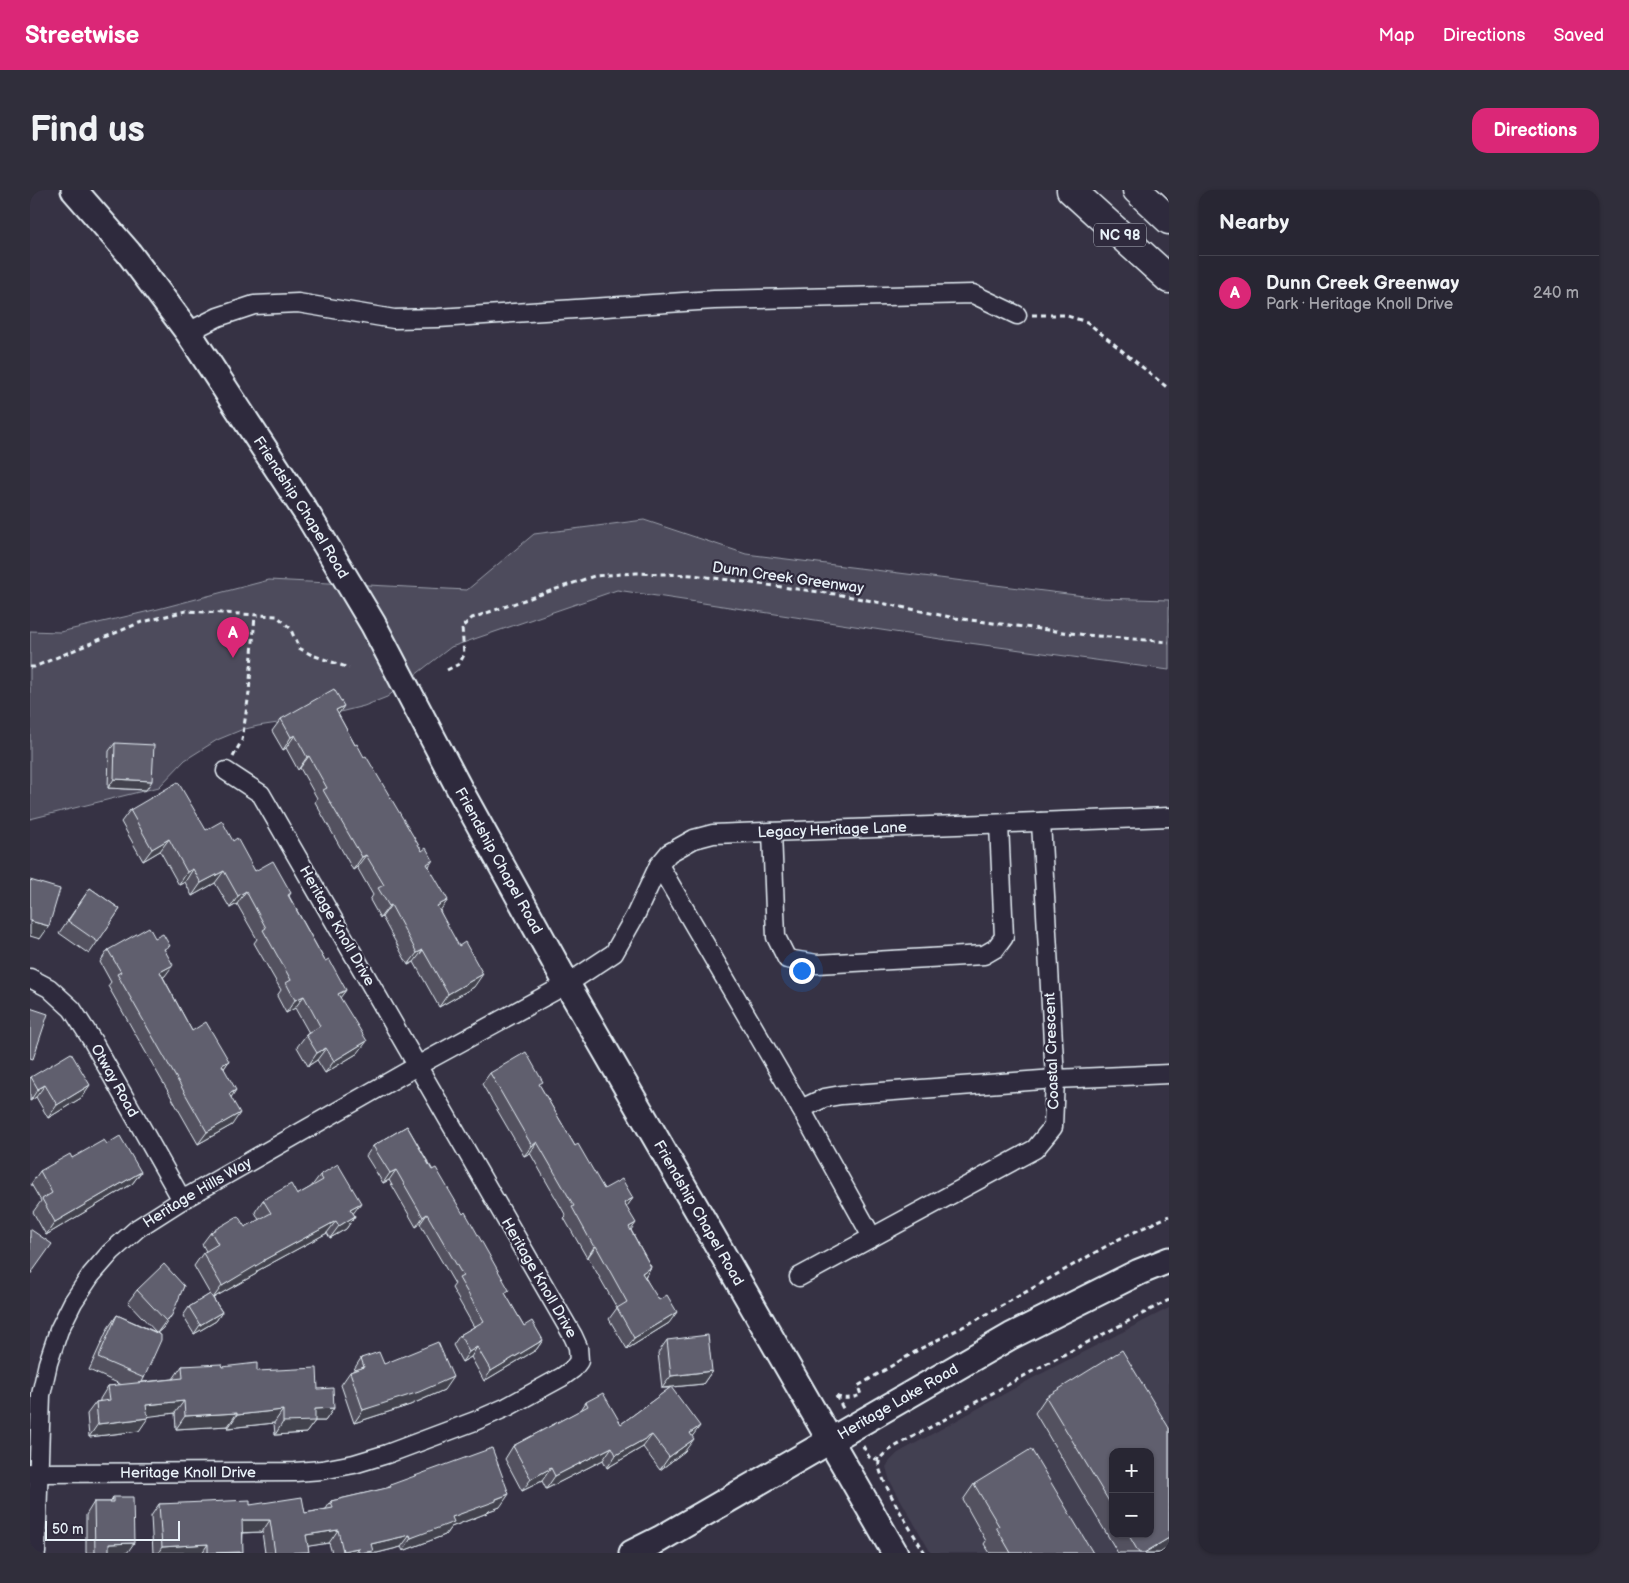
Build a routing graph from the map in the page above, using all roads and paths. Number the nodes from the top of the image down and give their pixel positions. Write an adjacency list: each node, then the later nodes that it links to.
1 (74, 190): 7 (street, Friendship Chapel Road)
2 (1071, 190): 5 (highway, NC 98)
3 (1137, 190): 4 (highway, NC 98)
4 (1169, 220)
5 (1169, 279)
6 (1017, 315): 7 (street); 8 (path)
7 (188, 332): 21 (street, Friendship Chapel Road)
8 (1169, 389)
9 (255, 615): 11 (path); 12 (path); 14 (path)
10 (1169, 642): 13 (path, Dunn Creek Greenway)
11 (30, 667)
12 (349, 668)
13 (447, 670)
14 (226, 771): 22 (street, Heritage Knoll Drive)
15 (1169, 817): 16 (street, Legacy Heritage Lane)
16 (1041, 822): 17 (street, Legacy Heritage Lane); 24 (street, Coastal Crescent)
17 (999, 824): 18 (street, Legacy Heritage Lane); 18 (street)
18 (772, 832): 19 (street, Legacy Heritage Lane)
19 (659, 865): 21 (street, Legacy Heritage Lane); 25 (street)
20 (30, 978): 26 (street, Otway Road)
21 (567, 984): 22 (street, Heritage Hills Way); 33 (street, Friendship Chapel Road)
22 (417, 1066): 26 (street, Heritage Hills Way); 36 (street, Heritage Knoll Drive)
23 (1169, 1074): 24 (street)
24 (1055, 1079): 25 (street); 28 (street, Coastal Crescent)
25 (801, 1109): 28 (street)
26 (182, 1200): 36 (street, Heritage Hills Way)
27 (1169, 1216): 32 (path)
28 (872, 1237): 30 (street, Coastal Crescent)
29 (1169, 1260): 33 (street, Heritage Lake Road)
30 (799, 1277)
31 (1169, 1300): 35 (path)
32 (836, 1396)
33 (830, 1440): 38 (street, Heritage Lake Road); 39 (street, Friendship Chapel Road)
34 (869, 1458): 35 (path)
35 (880, 1460): 40 (path)
36 (34, 1473): 37 (street, Heritage Hills Way)
37 (36, 1553)
38 (632, 1553)
39 (894, 1553)
40 (925, 1553)

